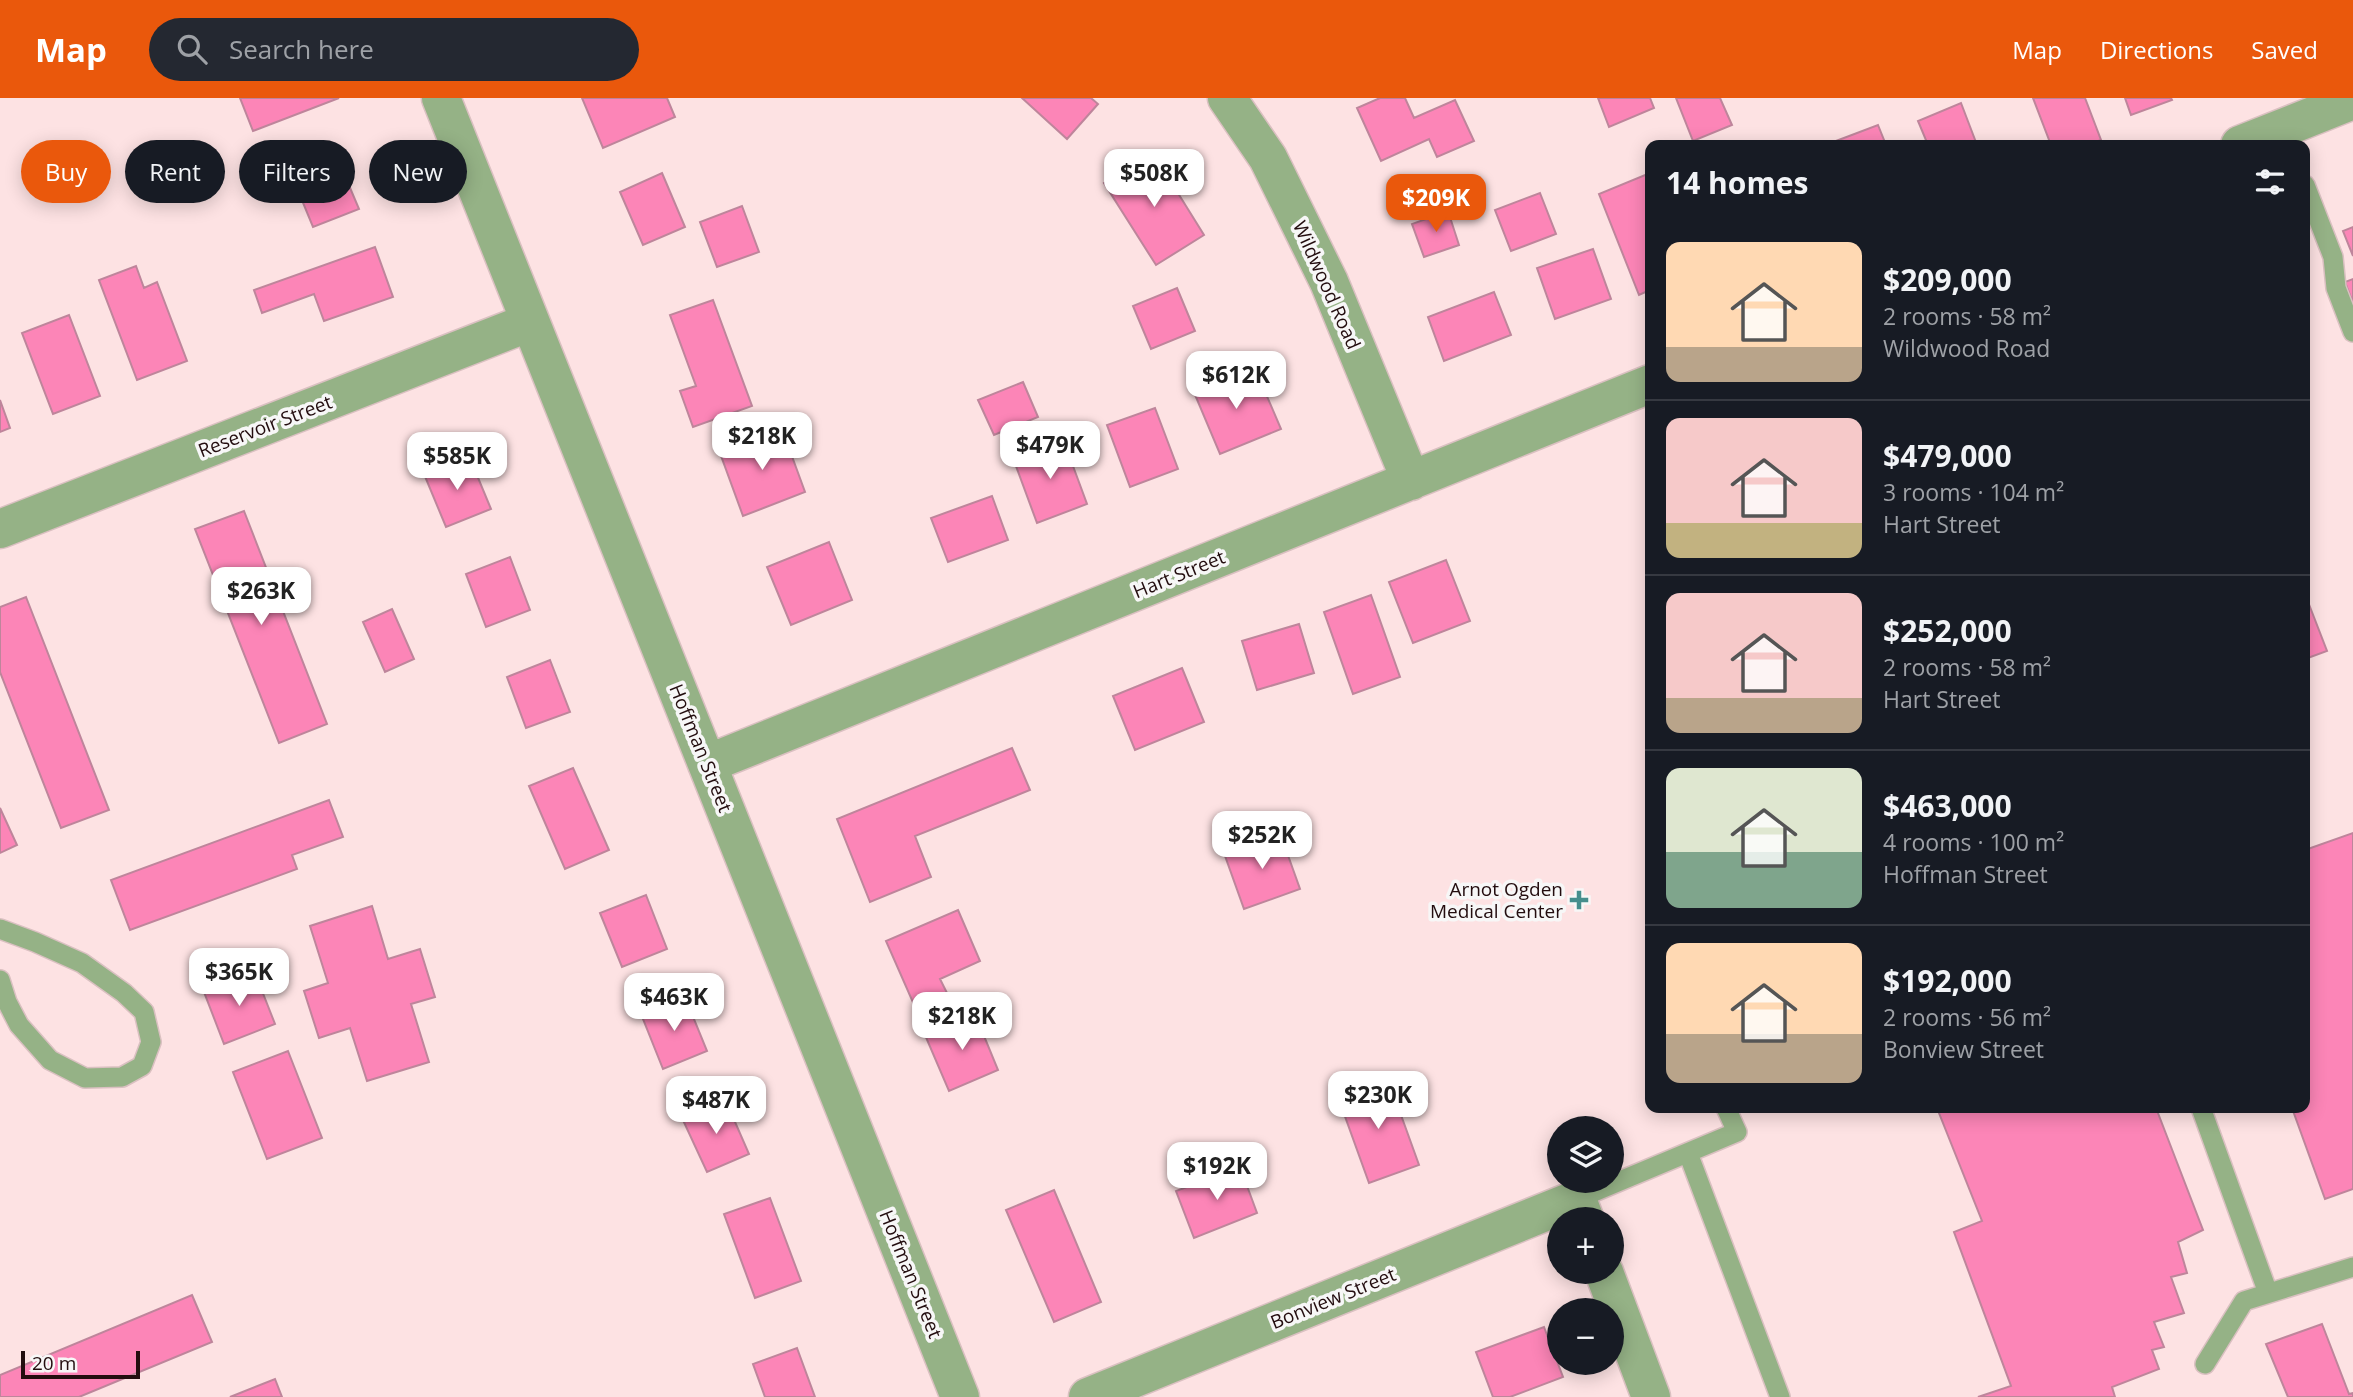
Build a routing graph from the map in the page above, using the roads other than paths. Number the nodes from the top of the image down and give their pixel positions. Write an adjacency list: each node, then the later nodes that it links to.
1 (441, 98): 7 (street, Hoffman Street)
2 (1227, 98): 10 (street, Wildwood Road)
3 (2353, 100): 4 (street)
4 (2286, 137): 5 (street)
5 (2269, 140)
6 (2310, 198): 8 (lane)
7 (530, 322): 11 (street, Reservoir Street); 12 (street, Hoffman Street)
8 (2353, 332)
9 (1645, 386): 10 (street, Hart Street)
10 (1411, 481): 12 (street, Hart Street)
11 (0, 530)
12 (707, 764): 24 (street, Hoffman Street)
13 (0, 929): 14 (lane)
14 (1, 985)
15 (1728, 1113): 17 (lane)
16 (2203, 1113): 22 (lane)
17 (1688, 1153): 18 (lane); 27 (lane)
18 (1585, 1207)
19 (1547, 1222): 25 (street, Bonview Street)
20 (2353, 1267): 22 (lane)
21 (1609, 1284): 26 (street)
22 (2268, 1293): 23 (lane)
23 (2205, 1364)
24 (960, 1397)
25 (1088, 1397)
26 (1651, 1397)
27 (1780, 1397)

